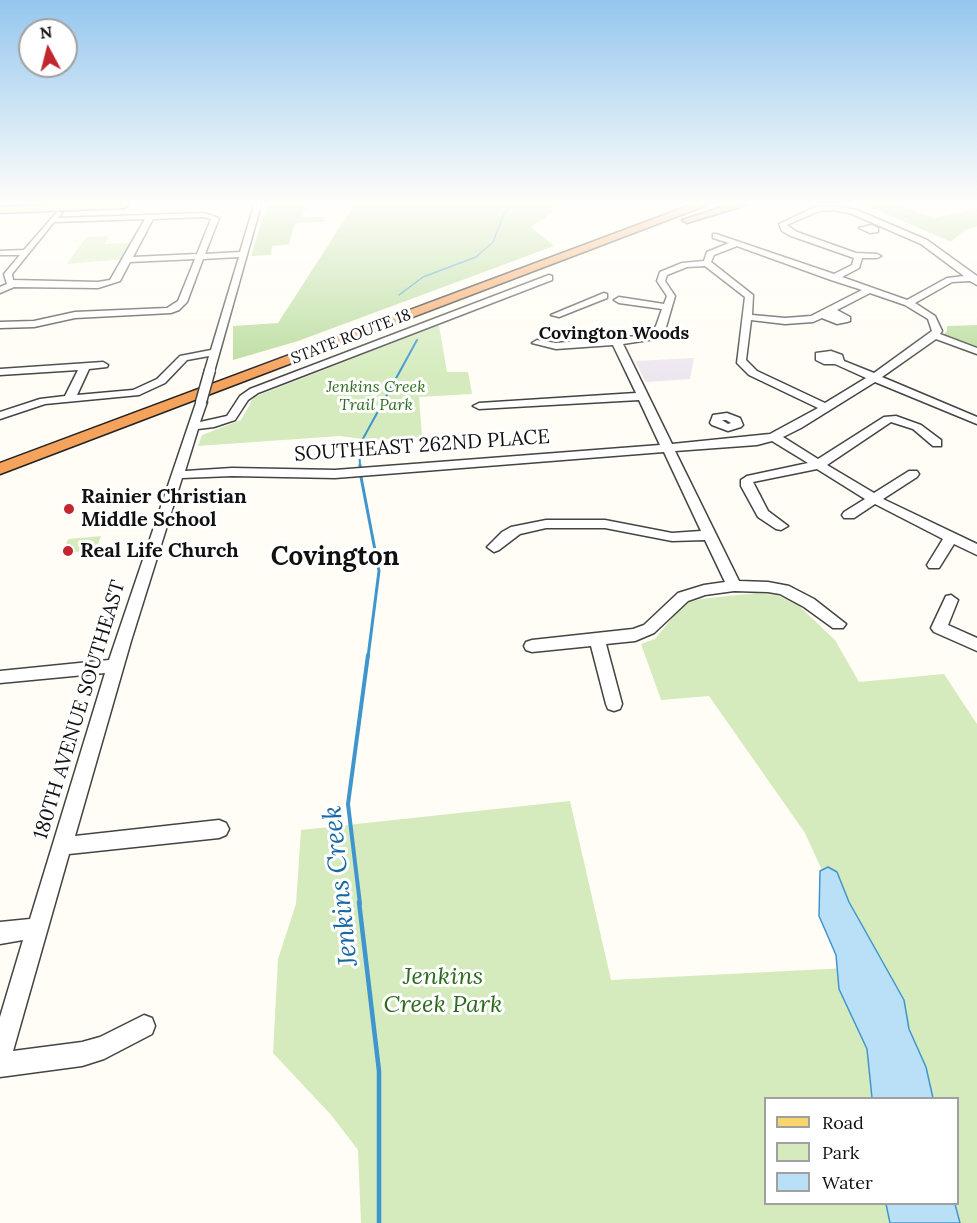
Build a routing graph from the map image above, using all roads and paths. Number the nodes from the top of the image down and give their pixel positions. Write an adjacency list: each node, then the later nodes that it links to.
1 (18, 262): 16 (street)
2 (127, 262): 16 (street)
3 (198, 262): 25 (street)
4 (241, 262): 30 (street, 180TH AVENUE SOUTHEAST)
5 (539, 262): 20 (highway, STATE ROUTE 18)
6 (553, 262): 12 (highway, STATE ROUTE 18)
7 (558, 262): 12 (highway)
8 (789, 262): 14 (street)
9 (856, 262): 14 (street)
10 (952, 262): 15 (street)
11 (707, 263): 21 (street); 24 (street)
12 (513, 277): 20 (highway, STATE ROUTE 18)
13 (549, 278): 42 (street)
14 (834, 278): 18 (street)
15 (975, 279): 19 (street)
16 (13, 284): 17 (street)
17 (0, 290)
18 (869, 290): 19 (street); 24 (street)
19 (908, 303): 26 (street)
20 (424, 307): 23 (highway, STATE ROUTE 18)
21 (667, 307): 22 (street); 27 (street)
22 (556, 315)
23 (397, 316): 48 (highway, STATE ROUTE 18); 50 (highway, STATE ROUTE 18)
24 (748, 317): 39 (street)
25 (0, 325)
26 (935, 336): 29 (street); 35 (street)
27 (617, 342): 28 (street); 36 (street)
28 (537, 343)
29 (977, 351)
30 (214, 352): 37 (street); 42 (street, 180TH AVENUE SOUTHEAST, bridge)
31 (838, 362): 35 (street)
32 (104, 365): 33 (street)
33 (85, 367): 34 (street); 37 (street)
34 (0, 372)
35 (873, 378): 39 (street); 41 (street)
36 (643, 396): 38 (street); 47 (street)
37 (69, 399): 40 (street)
38 (479, 406)
39 (824, 407): 44 (street)
40 (0, 416)
41 (977, 421)
42 (193, 426): 52 (street, 180TH AVENUE SOUTHEAST)
43 (732, 428): 46 (street)
44 (774, 437): 46 (street, SOUTHEAST 262ND PLACE); 49 (street)
45 (937, 442): 49 (street)
46 (741, 443): 47 (street, SOUTHEAST 262ND PLACE)
47 (668, 448): 52 (street, SOUTHEAST 262ND PLACE); 56 (street)
48 (0, 458)
49 (818, 465): 53 (street); 55 (street)
50 (0, 469)
51 (913, 474): 53 (street)
52 (177, 475): 67 (street, 180TH AVENUE SOUTHEAST)
53 (874, 499): 54 (street); 57 (street)
54 (849, 515)
55 (781, 526)
56 (710, 535): 58 (street); 61 (street)
57 (950, 539): 59 (street); 60 (street)
58 (494, 547)
59 (977, 550)
60 (934, 564)
61 (734, 585): 63 (street); 64 (street)
62 (951, 600): 65 (street)
63 (838, 624)
64 (597, 640): 66 (street); 69 (street)
65 (977, 645)
66 (532, 646)
67 (116, 666): 68 (street); 71 (street, 180TH AVENUE SOUTHEAST)
68 (0, 677)
69 (614, 704)
70 (219, 830): 71 (street)
71 (62, 846): 72 (street, 180TH AVENUE SOUTHEAST)
72 (38, 928): 73 (street); 75 (street, 180TH AVENUE SOUTHEAST)
73 (0, 933)
74 (144, 1026): 76 (street)
75 (0, 1055)
76 (0, 1065)

